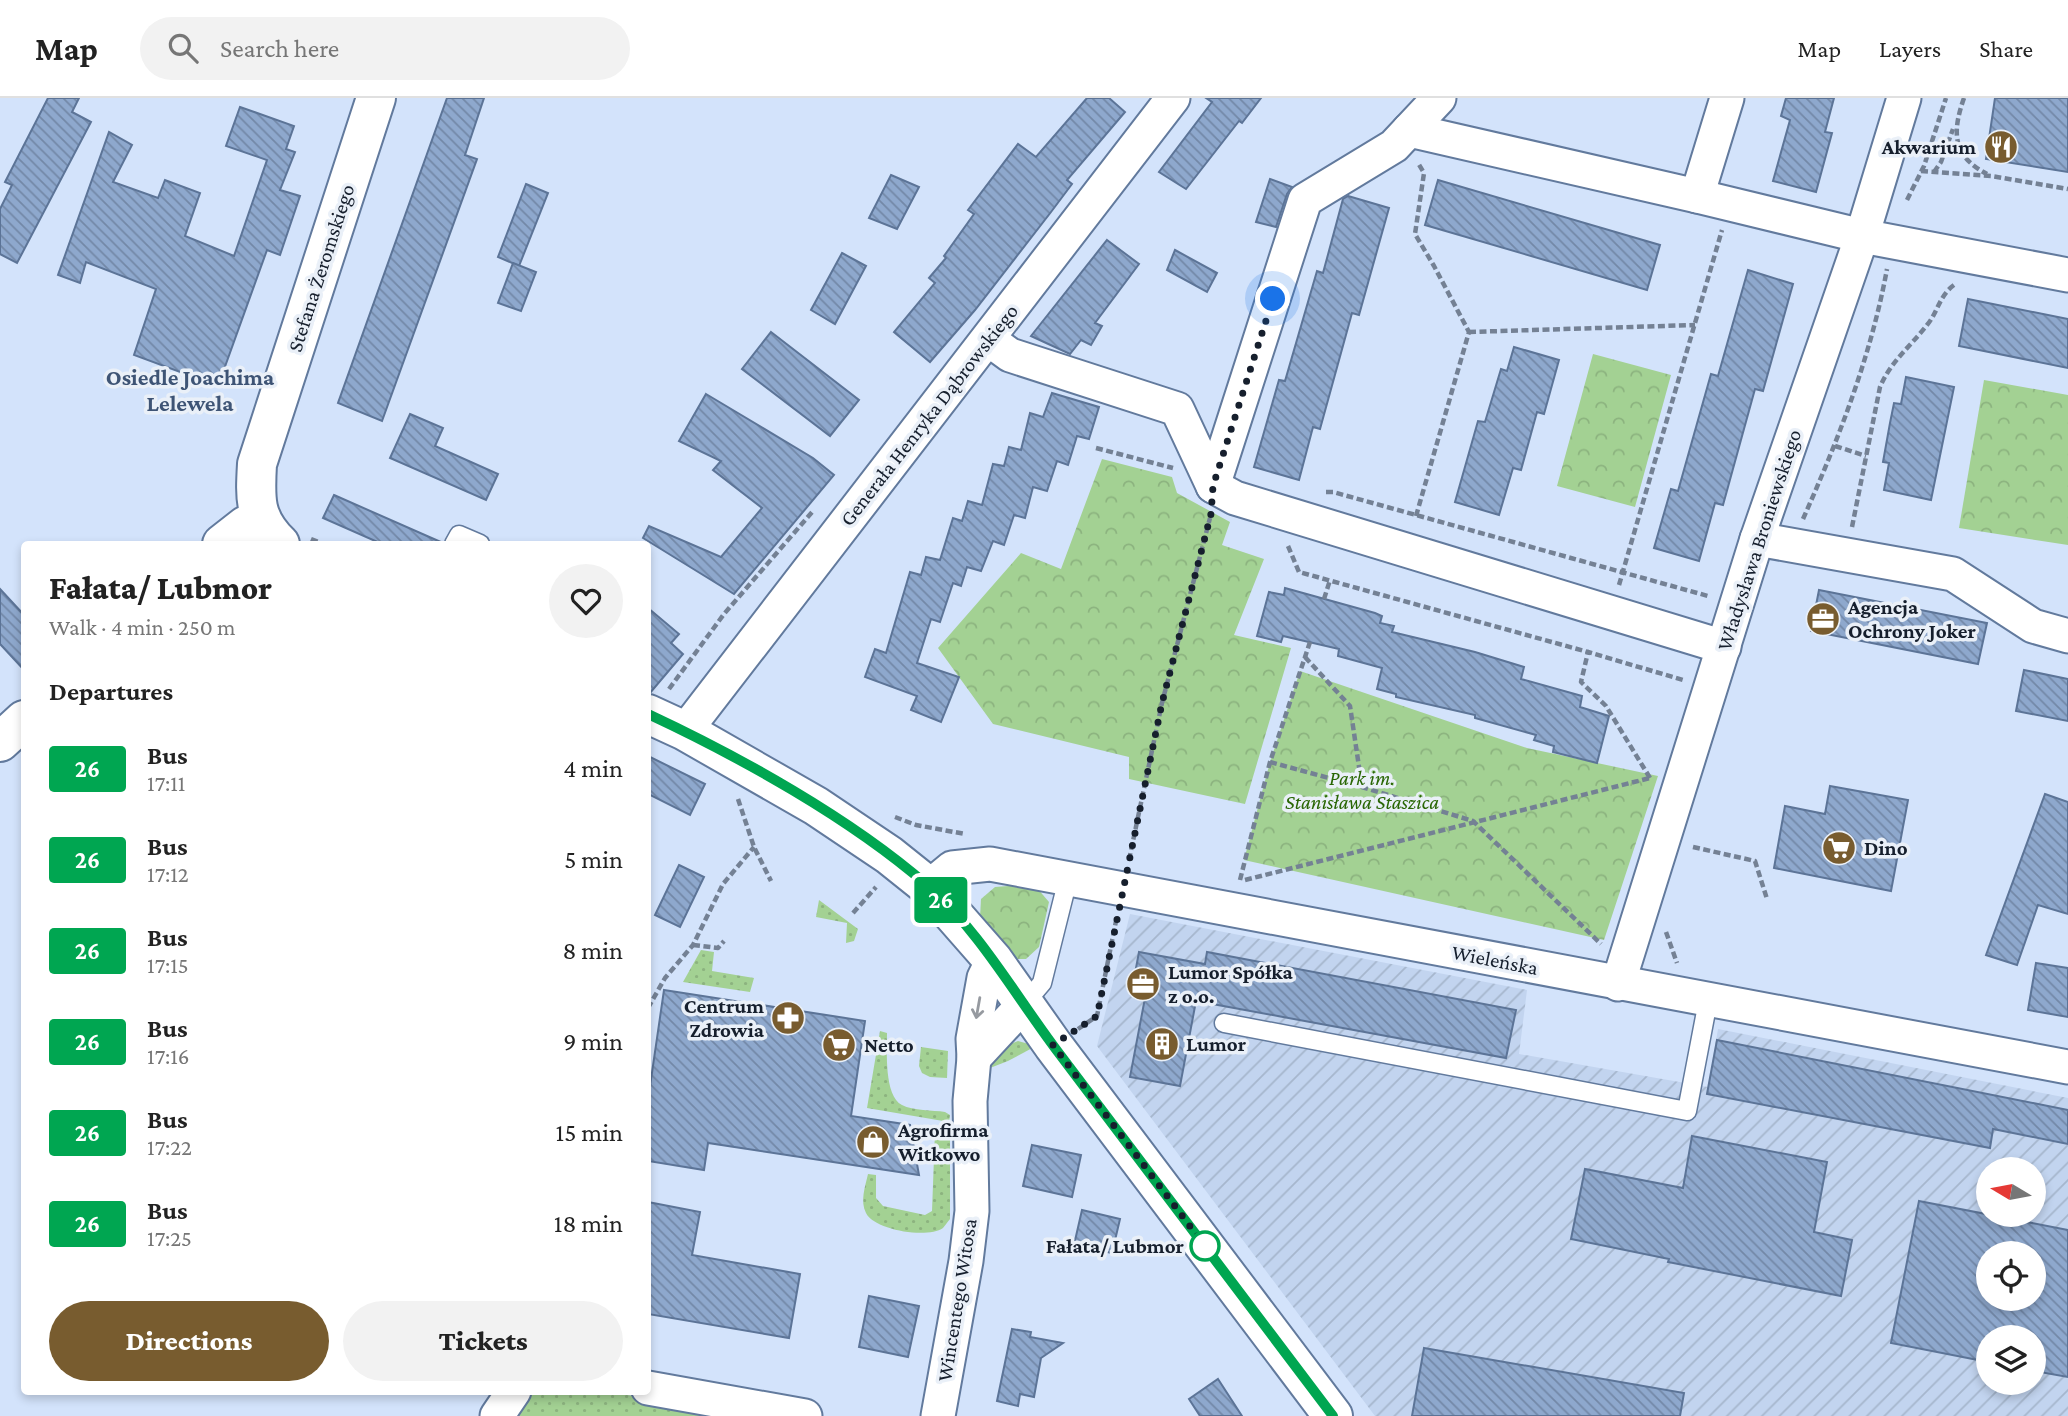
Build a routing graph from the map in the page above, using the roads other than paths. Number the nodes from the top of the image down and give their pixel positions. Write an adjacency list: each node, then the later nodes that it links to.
1 (376, 98): 12 (main road, Stefana Żeromskiego)
2 (1173, 98): 10 (street, Generała Henryka Dąbrowskiego)
3 (1439, 98): 6 (street)
4 (1727, 98): 7 (street)
5 (1904, 98): 8 (street, Władysława Broniewskiego)
6 (1406, 133): 7 (street); 11 (street)
7 (1697, 195): 8 (street)
8 (1877, 239): 9 (street); 13 (street, Władysława Broniewskiego)
9 (2068, 275)
10 (988, 339): 11 (street); 20 (street, Generała Henryka Dąbrowskiego)
11 (1210, 478): 18 (street)
12 (270, 532): 14 (main road)
13 (1757, 538): 17 (street); 18 (street, Władysława Broniewskiego)
14 (226, 541)
15 (456, 541): 16 (lane)
16 (473, 541)
17 (2068, 636)
18 (1713, 643): 24 (street, Władysława Broniewskiego)
19 (651, 715): 20 (main road)
20 (685, 732): 22 (main road)
21 (1069, 879): 22 (street, Wieleńska); 24 (street, Wieleńska); 26 (lane)
22 (929, 887): 23 (main road)
23 (993, 960): 26 (main road); 28 (street, Wincentego Witosa, one-way to 28)
24 (1618, 984): 25 (street, Wieleńska)
25 (1698, 999): 27 (lane); 29 (street, Wieleńska)
26 (1025, 1003): 28 (street); 35 (main road)
27 (1224, 1023)
28 (974, 1058): 34 (street, Wincentego Witosa)
29 (2068, 1067)
30 (651, 1389): 33 (street)
31 (511, 1395): 32 (street)
32 (497, 1416)
33 (805, 1416)
34 (939, 1416)
35 (1333, 1416)

